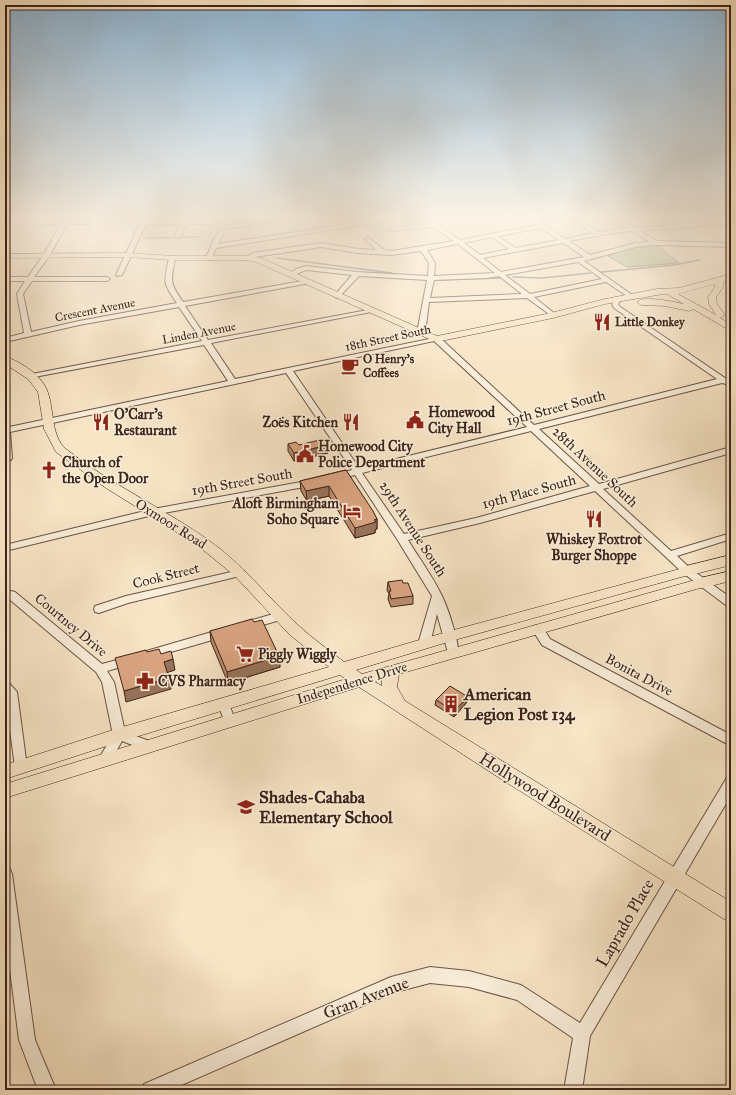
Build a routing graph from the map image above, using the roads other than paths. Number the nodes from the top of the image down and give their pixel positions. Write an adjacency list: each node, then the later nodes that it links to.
1 (37, 268): 19 (street)
2 (122, 268): 13 (street)
3 (170, 268): 30 (street)
4 (277, 268): 11 (main road, 28th Avenue South)
5 (306, 268): 11 (street)
6 (307, 268): 12 (street)
7 (432, 268): 17 (street)
8 (493, 268): 14 (street)
9 (537, 268): 14 (street)
10 (590, 268): 20 (street)
11 (291, 274): 22 (main road, 28th Avenue South)
12 (357, 274): 17 (street); 24 (street)
13 (119, 275)
14 (502, 275): 17 (street); 25 (street)
15 (731, 277): 21 (main road)
16 (107, 278): 19 (street)
17 (432, 278): 27 (street)
18 (5, 279): 19 (street)
19 (29, 279): 38 (street)
20 (607, 280): 25 (street); 26 (street)
21 (719, 281): 23 (main road); 34 (main road)
22 (308, 282): 24 (main road, 28th Avenue South); 30 (street, Crescent Avenue)
23 (675, 292): 26 (main road); 28 (main road); 32 (main road); 34 (main road)
24 (337, 296): 31 (main road, 28th Avenue South)
25 (530, 296): 27 (street); 33 (street)
26 (632, 297): 29 (main road)
27 (426, 300): 37 (street)
28 (641, 302): 29 (main road); 32 (main road)
29 (617, 303): 33 (main road, 18th Street South); 45 (street)
30 (182, 305): 38 (street, Crescent Avenue); 41 (street)
31 (370, 310): 37 (main road, 28th Avenue South); 41 (street, Linden Avenue)
32 (704, 313): 36 (main road)
33 (553, 315): 39 (main road, 18th Street South)
34 (720, 315): 35 (main road)
35 (731, 321)
36 (731, 328)
37 (421, 333): 39 (main road, 28th Avenue South)
38 (28, 335): 40 (street, Crescent Avenue)
39 (436, 339): 43 (street, 18th Street South); 49 (street, 28th Avenue South)
40 (5, 340)
41 (206, 343): 44 (street, Linden Avenue); 46 (street)
42 (5, 360): 44 (main road, Oxmoor Road)
43 (289, 371): 46 (street, 18th Street South); 53 (street, 29th Avenue South)
44 (32, 376): 48 (main road, Oxmoor Road)
45 (727, 380): 47 (street); 49 (street, 19th Street South)
46 (233, 382): 48 (street, 18th Street South)
47 (731, 386)
48 (48, 420): 50 (street, 18th Street South); 55 (main road, Oxmoor Road)
49 (534, 428): 53 (street, 19th Street South); 54 (street, 28th Avenue South)
50 (5, 429): 52 (street)
51 (731, 450): 54 (street, 19th Place South)
52 (8, 458)
53 (358, 472): 55 (street, 19th Street South); 57 (street, 29th Avenue South)
54 (596, 488): 57 (street, 19th Place South); 59 (street, 28th Avenue South)
55 (153, 512): 58 (street, 19th Street South); 62 (main road, Oxmoor Road)
56 (731, 536): 59 (street)
57 (402, 538): 67 (street, 29th Avenue South)
58 (5, 548)
59 (669, 554): 61 (street, 28th Avenue South)
60 (731, 560): 61 (highway)
61 (687, 571): 64 (street, 28th Avenue South); 72 (main road, Independence Drive)
62 (240, 573): 69 (street, Cook Street); 70 (main road, Oxmoor Road)
63 (731, 576): 64 (highway)
64 (702, 583): 65 (street, 28th Avenue South); 71 (main road, Independence Drive)
65 (726, 595): 68 (street, 28th Avenue South)
66 (5, 596): 76 (street, Courtney Drive)
67 (438, 596): 72 (street, 29th Avenue South); 73 (street)
68 (731, 603)
69 (99, 609)
70 (280, 616): 75 (main road, Oxmoor Road); 76 (street)
71 (538, 629): 74 (main road, Independence Drive); 84 (street, Bonita Drive)
72 (450, 636): 73 (main road, Independence Drive); 74 (street, 29th Avenue South)
73 (424, 644): 75 (main road, Independence Drive)
74 (453, 653): 77 (main road, Independence Drive)
75 (342, 668): 78 (main road, Oxmoor Road); 80 (main road, Independence Drive)
76 (100, 669): 83 (street, Courtney Drive)
77 (394, 670): 78 (main road, Independence Drive); 81 (main road)
78 (360, 680): 81 (main road, Hollywood Boulevard); 82 (main road, Independence Drive)
79 (5, 686): 87 (street)
80 (224, 704): 82 (street); 83 (main road, Independence Drive)
81 (403, 708): 91 (main road, Hollywood Boulevard)
82 (229, 720): 85 (main road, Independence Drive)
83 (119, 735): 85 (street); 86 (street); 87 (main road, Independence Drive)
84 (731, 741)
85 (148, 746): 86 (main road, Independence Drive)
86 (104, 760): 89 (main road, Independence Drive)
87 (11, 772)
88 (731, 783): 91 (street, Laprado Place)
89 (5, 791)
90 (5, 874): 94 (street)
91 (674, 877): 92 (main road, Hollywood Boulevard); 93 (street, Laprado Place)
92 (731, 913)
93 (582, 1034): 95 (street, Gran Avenue); 96 (street, Laprado Place)
94 (47, 1090)
95 (150, 1090)
96 (573, 1090)

